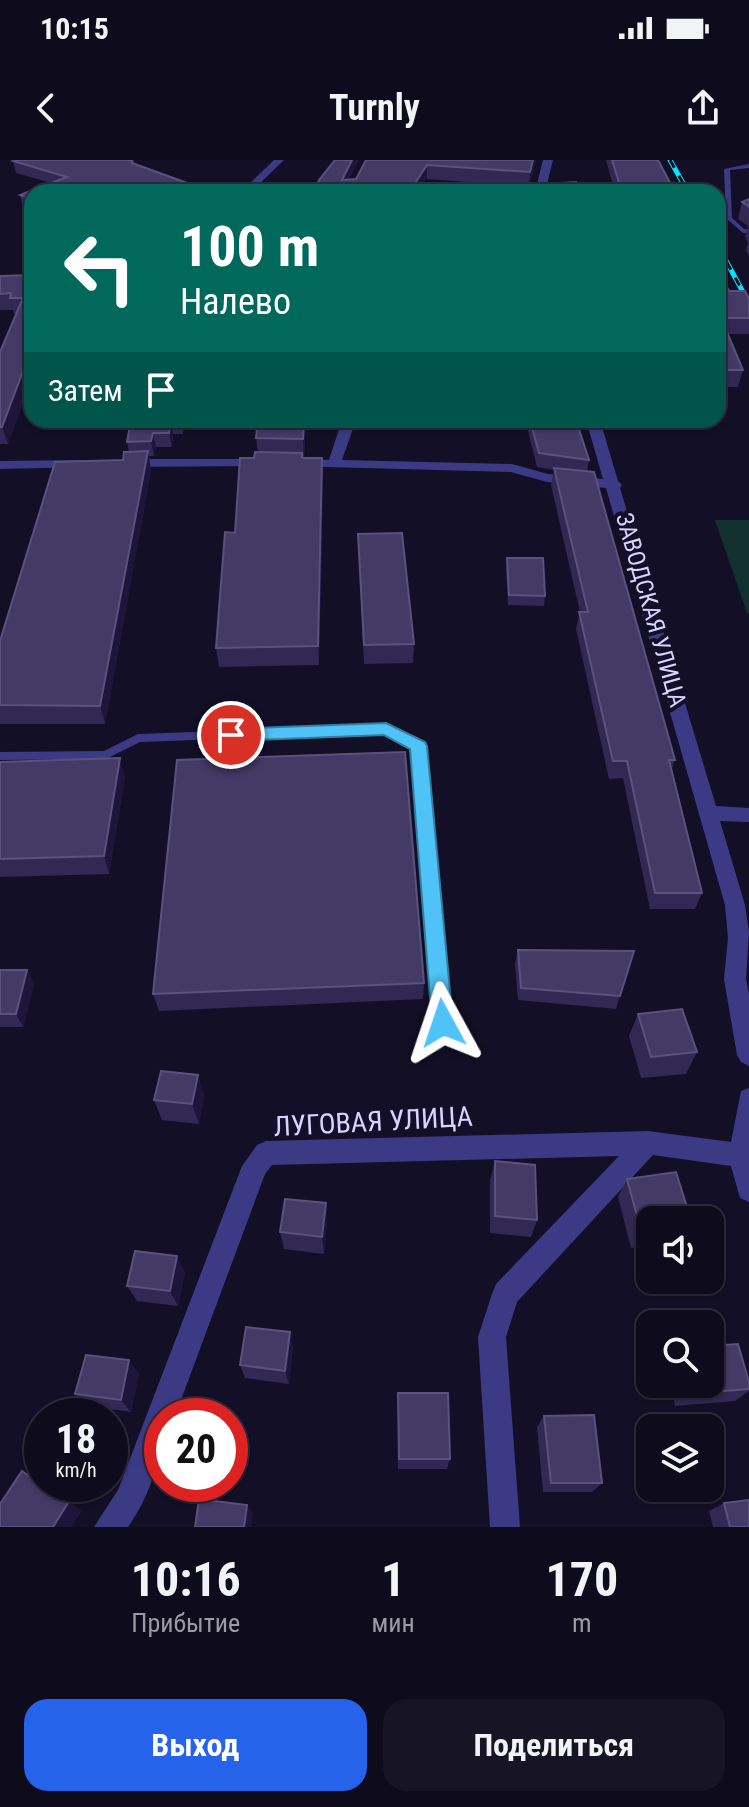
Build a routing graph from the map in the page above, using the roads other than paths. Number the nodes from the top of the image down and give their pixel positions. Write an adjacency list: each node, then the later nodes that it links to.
1 (279, 160): 4 (street)
2 (548, 160): 5 (street)
3 (749, 166): 6 (lane)
4 (254, 184)
5 (542, 184)
6 (749, 231)
7 (346, 428): 9 (street)
8 (596, 428): 11 (street)
9 (334, 464): 10 (street, ЗАВОДСКАЯ УЛИЦА); 11 (street, ЗАВОДСКАЯ УЛИЦА)
10 (0, 465)
11 (615, 485): 13 (street, ЗАВОДСКАЯ УЛИЦА)
12 (0, 756): 15 (lane)
13 (709, 813): 14 (street); 16 (street, ЗАВОДСКАЯ УЛИЦА)
14 (749, 815)
15 (443, 1023)
16 (749, 1055)
17 (749, 1099): 19 (street)
18 (648, 1143): 19 (street); 21 (street, ЛУГОВАЯ УЛИЦА); 22 (street)
19 (741, 1155): 20 (street)
20 (749, 1189)
21 (109, 1527)
22 (505, 1527)

